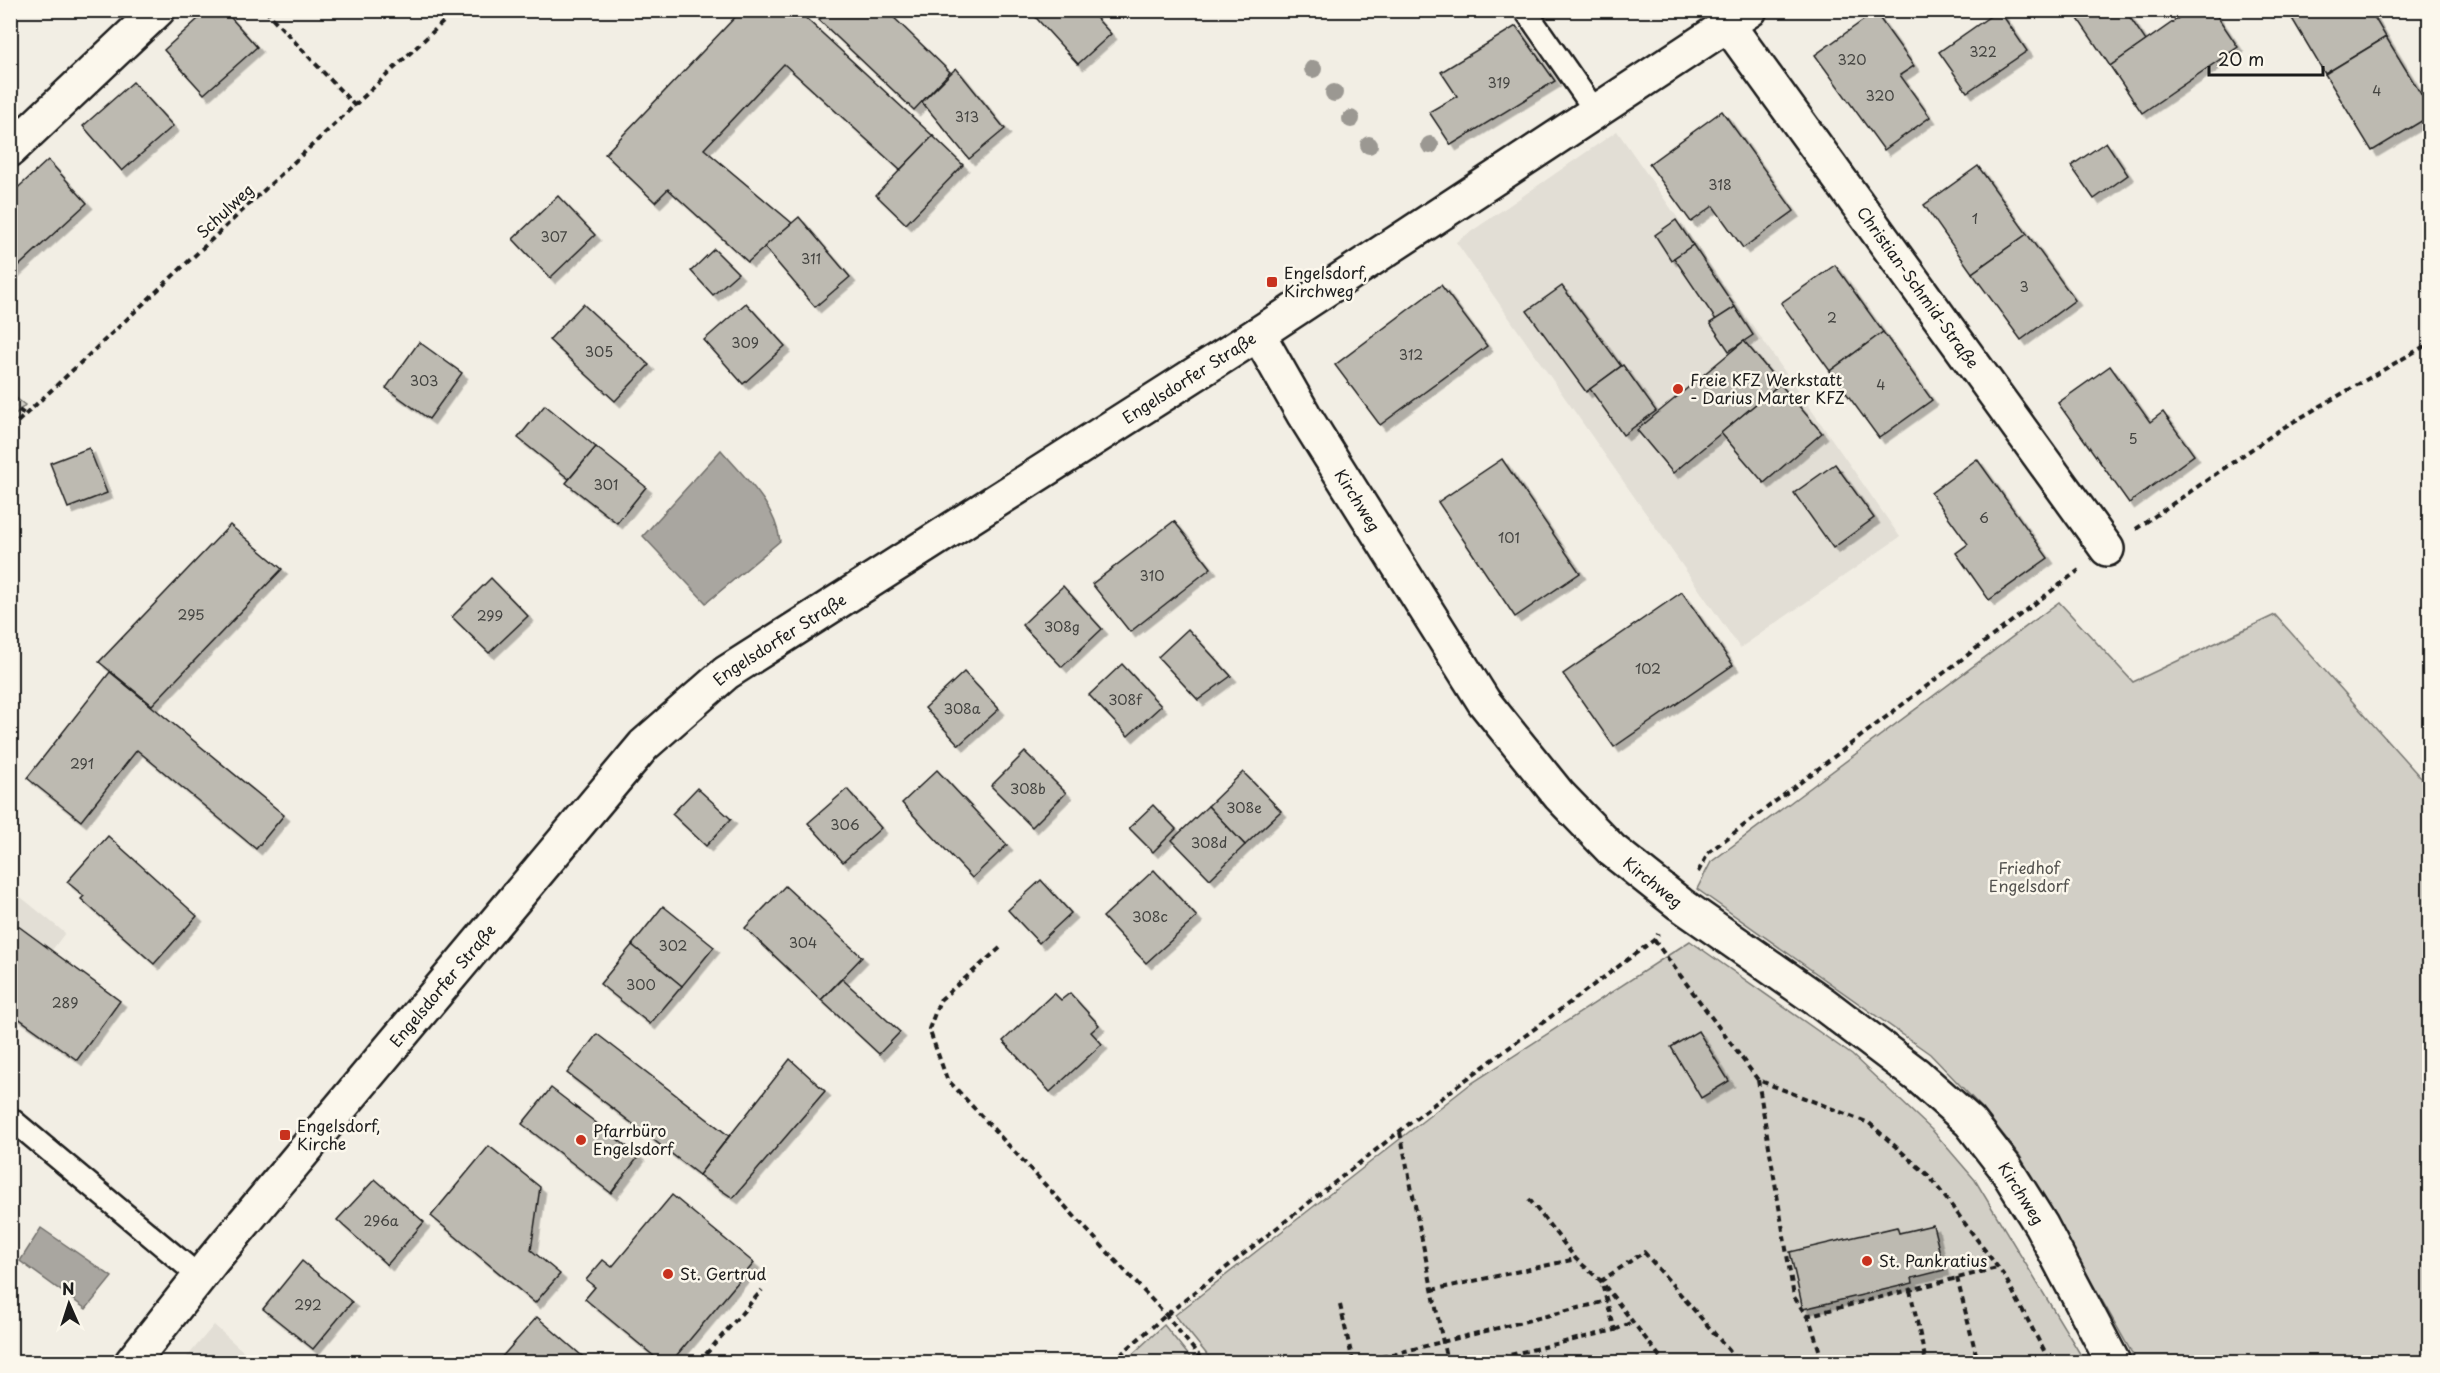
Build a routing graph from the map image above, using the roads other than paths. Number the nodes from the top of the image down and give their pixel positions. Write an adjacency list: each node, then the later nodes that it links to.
1 (158, 10): 5 (street)
2 (1525, 10): 4 (lane)
3 (1739, 18): 4 (street, Engelsdorfer Straße); 7 (street, Christian-Schmid-Straße)
4 (1596, 112): 6 (street, Engelsdorfer Straße)
5 (10, 150)
6 (1258, 334): 9 (street, Engelsdorfer Straße); 11 (street, Kirchweg)
7 (2107, 549)
8 (10, 1118): 9 (lane)
9 (200, 1276): 10 (street, Engelsdorfer Straße)
10 (132, 1362)
11 (2113, 1362)

